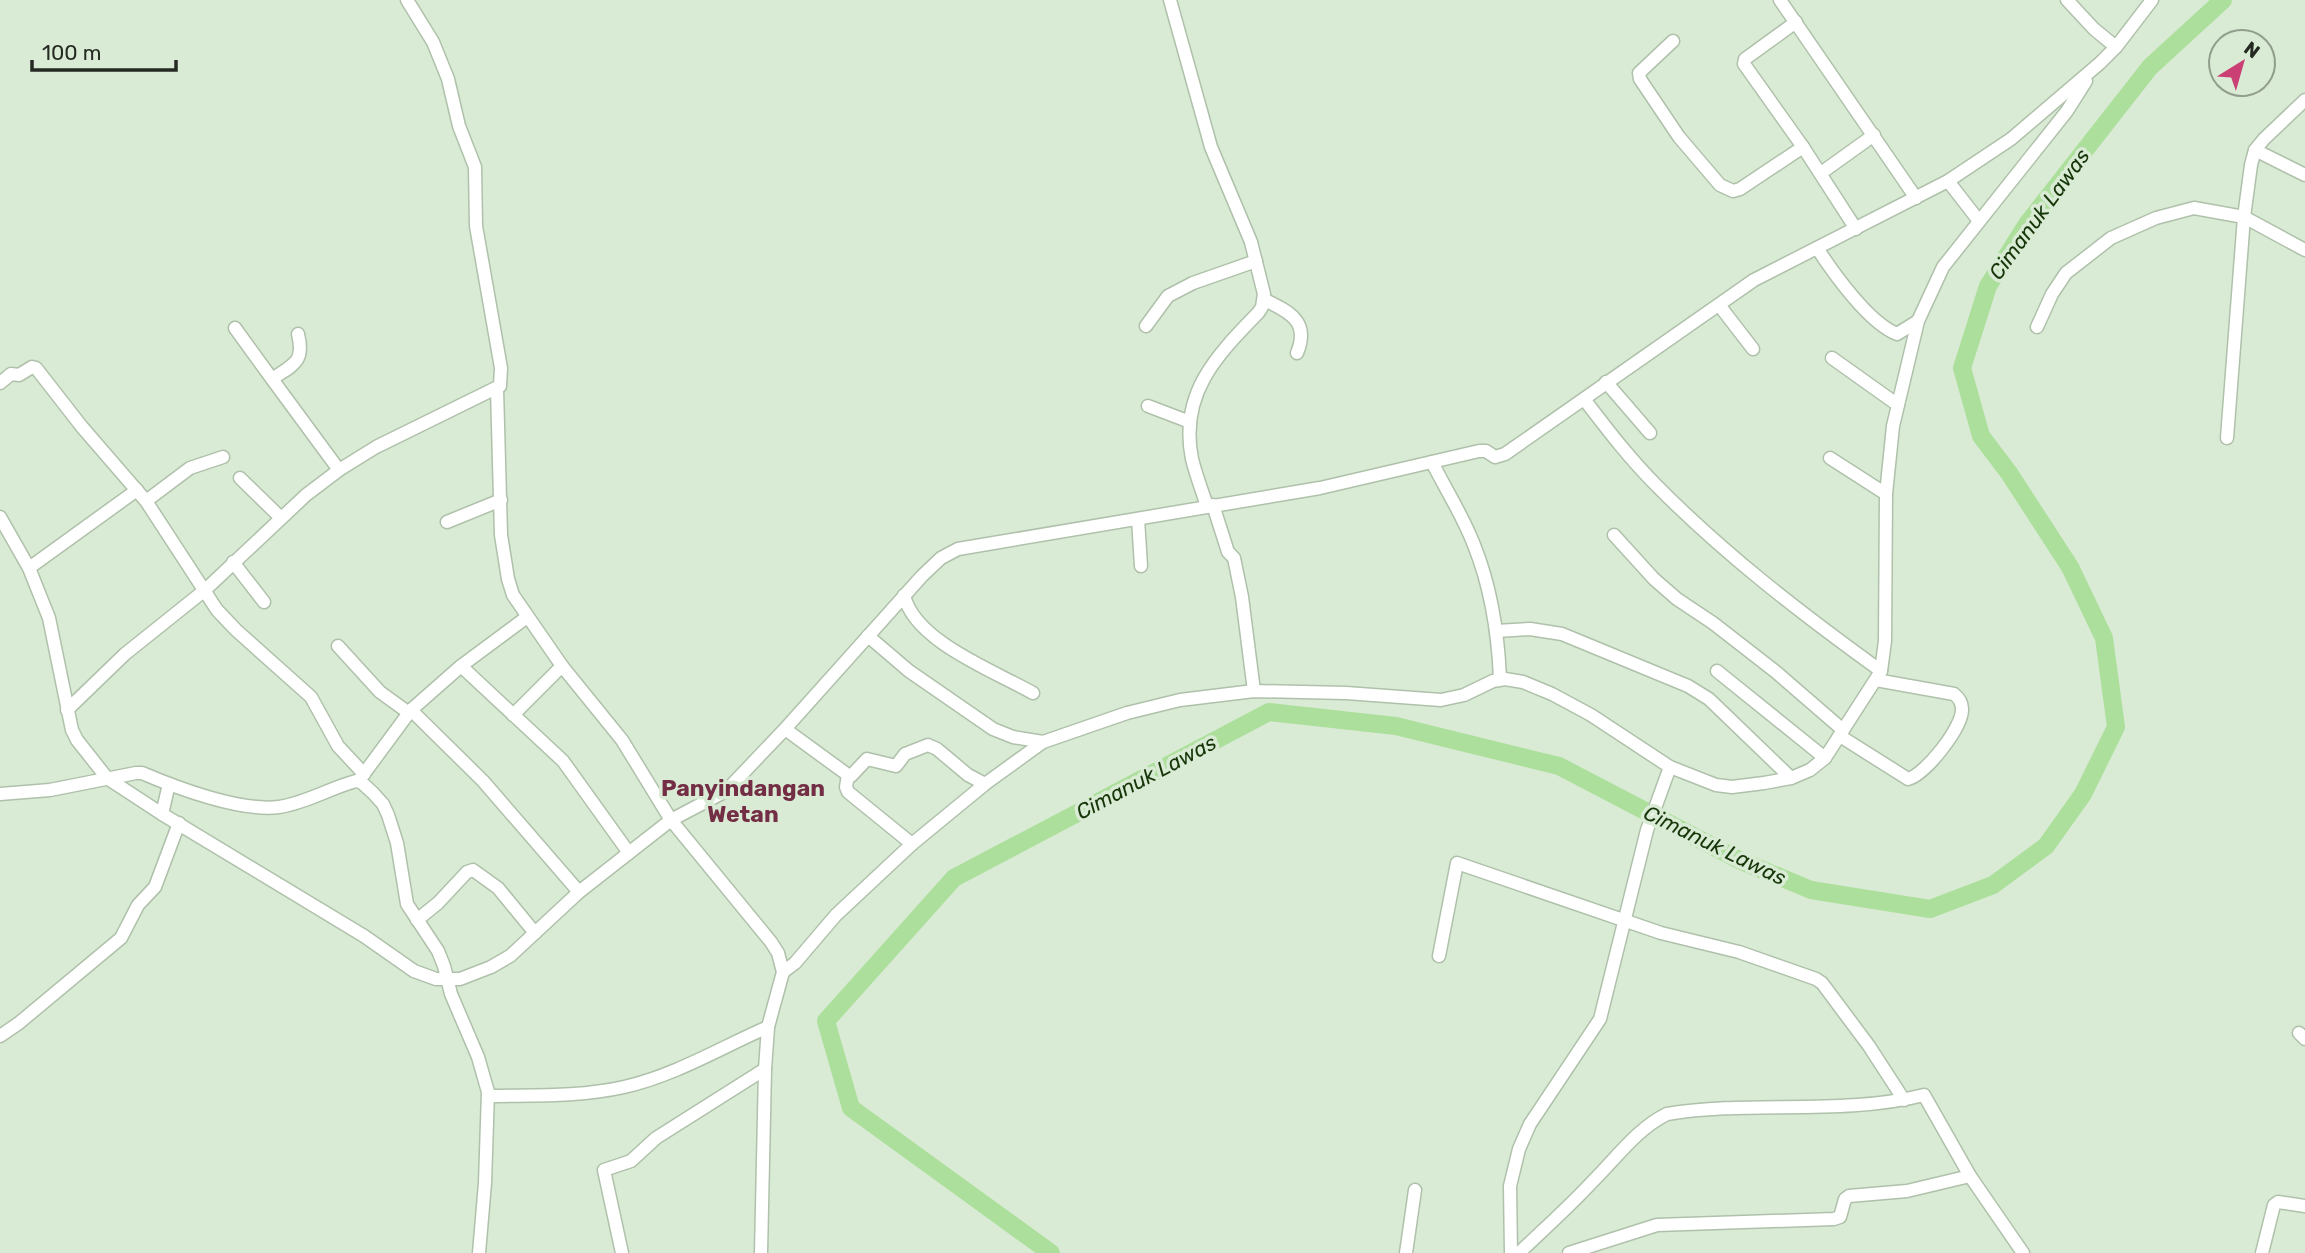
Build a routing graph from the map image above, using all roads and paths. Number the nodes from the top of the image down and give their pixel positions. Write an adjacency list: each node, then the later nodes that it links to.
1 (407, 0): 37 (street)
2 (1170, 0): 23 (street)
3 (1780, 0): 6 (street)
4 (2067, 0): 8 (street)
5 (2152, 0): 8 (street)
6 (1796, 22): 11 (street); 12 (street)
7 (1673, 41): 12 (street)
8 (2116, 47): 9 (street)
9 (2090, 71): 16 (street); 19 (street)
10 (2305, 100): 13 (street)
11 (1874, 135): 14 (street); 17 (street)
12 (1803, 147): 14 (street)
13 (2255, 150): 15 (street); 18 (street)
14 (1821, 173): 20 (street)
15 (2305, 175)
16 (1948, 181): 17 (street); 19 (street)
17 (1909, 188): 20 (street)
18 (2244, 217): 22 (street); 28 (street); 43 (street)
19 (1979, 221): 26 (street)
20 (1854, 224): 21 (street)
21 (1817, 248): 25 (street); 26 (street)
22 (2305, 250)
23 (1256, 261): 24 (street); 27 (street)
24 (1265, 300): 32 (street); 41 (street)
25 (1719, 305): 31 (street); 35 (street)
26 (1918, 321): 39 (street)
27 (1146, 326)
28 (2037, 327)
29 (235, 328): 34 (street)
30 (298, 334): 34 (street)
31 (1753, 349)
32 (1297, 353)
33 (1832, 358): 39 (street)
34 (272, 379): 47 (street)
35 (1606, 382): 38 (street); 42 (street)
36 (0, 383): 49 (street)
37 (498, 388): 47 (street); 51 (street)
38 (1584, 399): 46 (street); 72 (street)
39 (1898, 405): 50 (street)
40 (1148, 406): 41 (street)
41 (1189, 422): 53 (street)
42 (1650, 433)
43 (2227, 438)
44 (223, 457): 52 (street)
45 (1830, 458): 50 (street)
46 (1433, 462): 53 (street); 66 (street)
47 (339, 470): 55 (street)
48 (240, 478): 55 (street)
49 (137, 490): 52 (street); 61 (street)
50 (1886, 494): 72 (street)
51 (500, 500): 57 (street); 65 (street)
52 (146, 501): 62 (street)
53 (1210, 505): 56 (street); 74 (street)
54 (0, 517): 61 (street)
55 (281, 519): 59 (street)
56 (1138, 519): 60 (street); 63 (street)
57 (447, 522)
58 (1614, 535): 80 (street)
59 (233, 562): 62 (street); 64 (street)
60 (1141, 566)
61 (29, 568): 76 (street)
62 (205, 590): 76 (street); 85 (street)
63 (904, 595): 67 (street); 75 (street)
64 (264, 602)
65 (527, 617): 69 (street); 70 (street)
66 (1496, 631): 73 (street); 86 (street)
67 (868, 636): 79 (street); 81 (street)
68 (338, 646): 77 (street)
69 (461, 666): 77 (street); 78 (street)
70 (562, 666): 78 (street); 92 (street)
71 (1717, 671): 82 (street)
72 (1878, 675): 80 (street); 80 (street)
73 (1500, 678): 74 (street); 83 (street)
74 (1254, 691): 81 (street)
75 (1032, 693)
76 (67, 710): 87 (street)
77 (410, 711): 85 (street); 96 (street)
78 (513, 715): 95 (street)
79 (785, 729): 84 (street); 92 (street)
80 (1841, 733): 82 (street)
81 (1044, 742): 89 (street)
82 (1825, 758): 86 (street)
83 (1670, 767): 86 (street); 97 (street)
84 (848, 775): 89 (street); 94 (street)
85 (362, 777): 88 (street); 98 (street)
86 (1791, 778)
87 (102, 779): 88 (street); 90 (street); 91 (street)
88 (169, 784): 91 (street)
89 (985, 784): 94 (street)
90 (0, 794)
91 (162, 814): 93 (street)
92 (671, 820): 95 (street); 101 (street)
93 (179, 823): 102 (street); 104 (street)
94 (912, 844): 101 (street)
95 (629, 853): 96 (street)
96 (579, 892): 99 (street)
97 (1625, 919): 100 (street); 107 (street); 115 (street)
98 (417, 920): 99 (street); 102 (street)
99 (535, 933): 102 (street)
100 (1439, 956)
101 (783, 972): 103 (street)
102 (450, 987): 106 (street)
103 (768, 1027): 105 (street); 106 (street)
104 (0, 1036)
105 (765, 1069): 112 (street); 113 (street)
106 (489, 1096): 111 (street)
107 (1904, 1100): 108 (street); 116 (street)
108 (1970, 1176): 117 (street); 118 (street)
109 (1415, 1190): 114 (street)
110 (2305, 1206): 119 (street)
111 (479, 1253)
112 (622, 1253)
113 (761, 1253)
114 (1406, 1253)
115 (1511, 1253)
116 (1519, 1253)
117 (1569, 1253)
118 (2023, 1253)
119 (2263, 1253)

